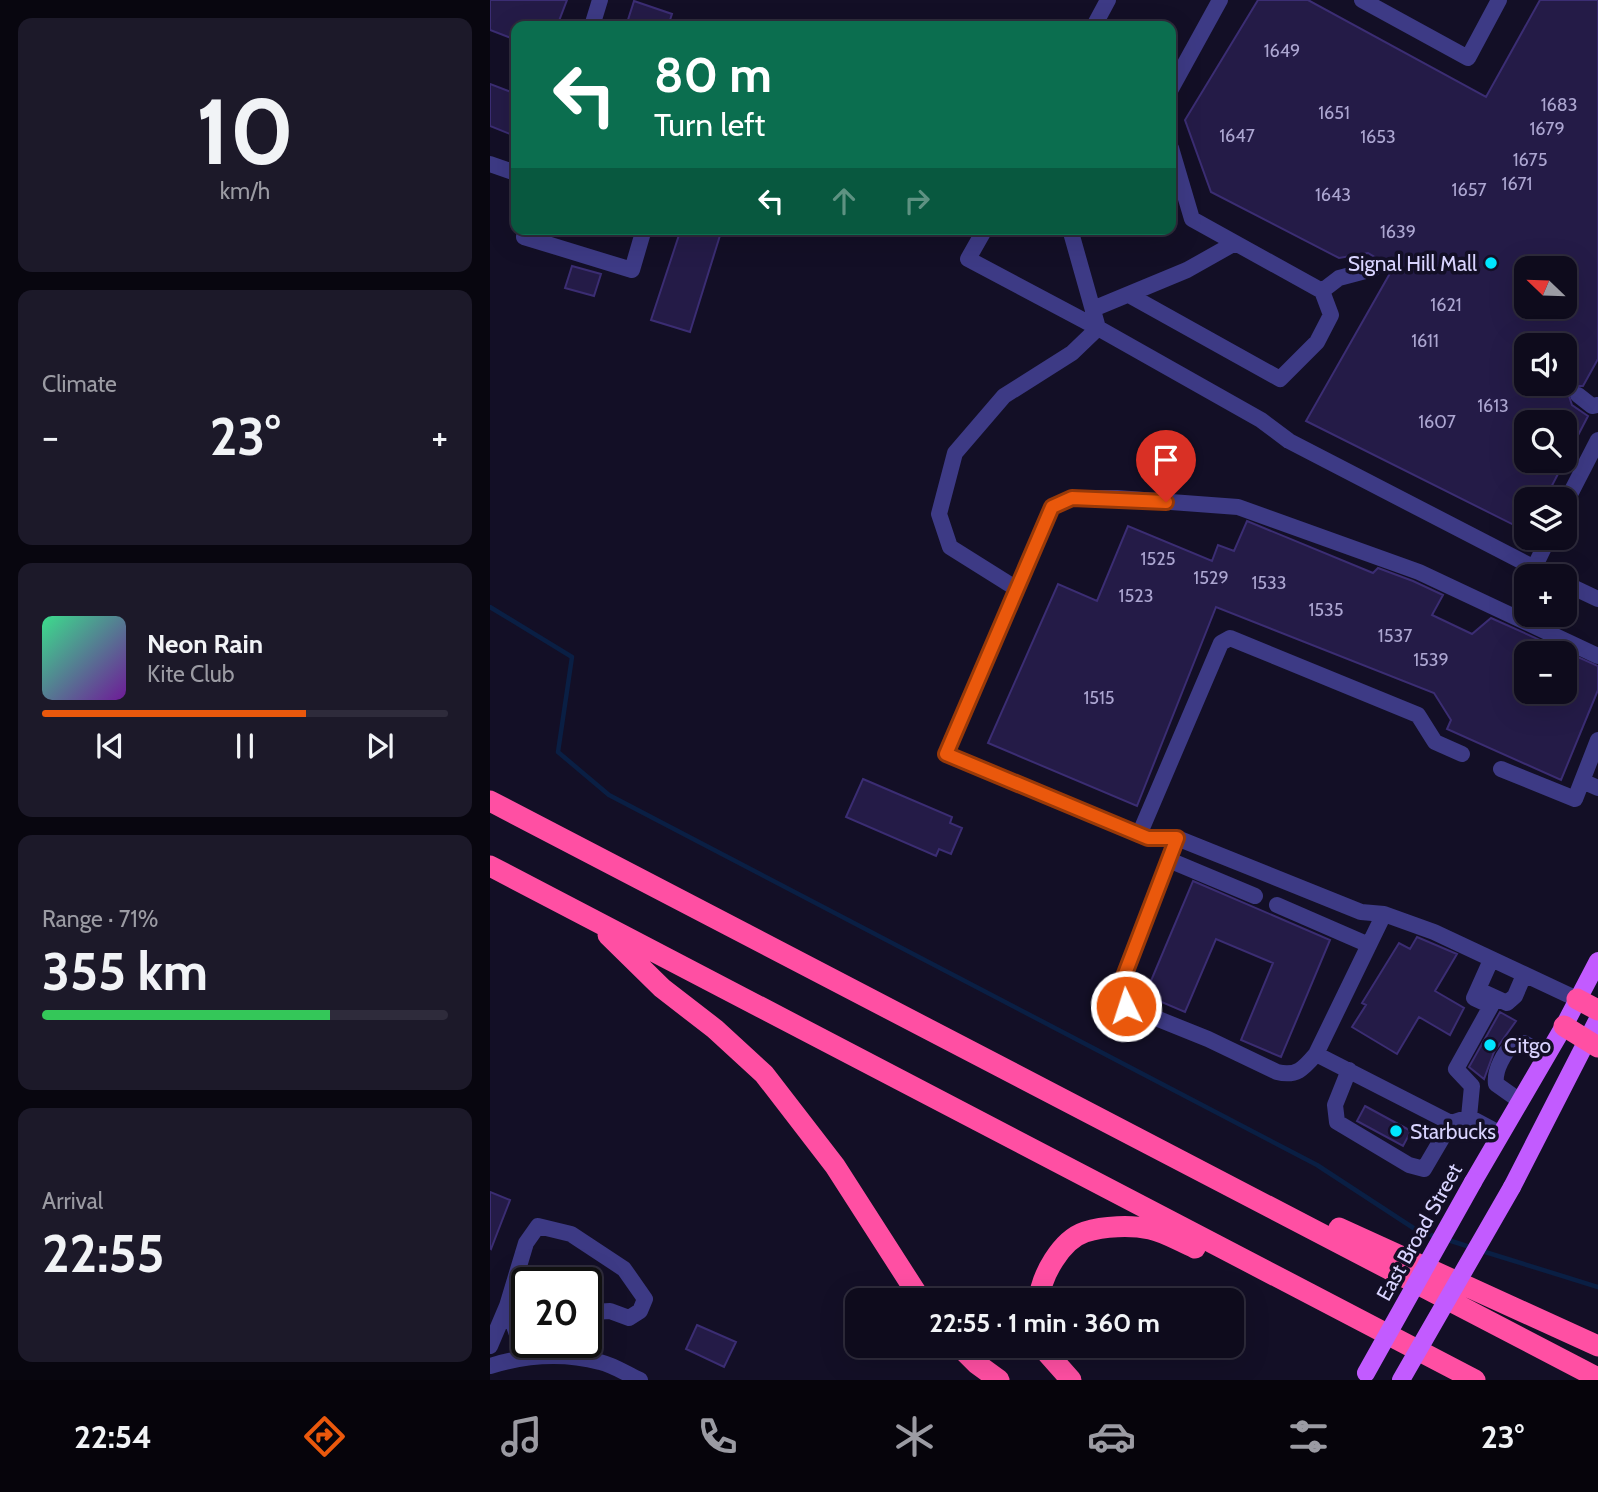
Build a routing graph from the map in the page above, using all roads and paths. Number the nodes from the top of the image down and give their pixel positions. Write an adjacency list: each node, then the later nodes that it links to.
1 (600, 0): 6 (street)
2 (1108, 0): 7 (street)
3 (1220, 0): 8 (street)
4 (1362, 0): 5 (street)
5 (1499, 0)
6 (594, 21)
7 (1097, 21)
8 (1176, 80)
9 (490, 164): 11 (street)
10 (1176, 165): 16 (street)
11 (511, 171)
12 (531, 235): 13 (street)
13 (642, 235)
14 (982, 235): 21 (street)
15 (1072, 235): 20 (street)
16 (1235, 243): 18 (street); 19 (street)
17 (1373, 269): 18 (street)
18 (1322, 291): 19 (street)
19 (1129, 295): 20 (street)
20 (1093, 309): 21 (street)
21 (1098, 328): 26 (street); 27 (street)
22 (1578, 396): 23 (street)
23 (1598, 405)
24 (1598, 440): 25 (street)
25 (1574, 487)
26 (1526, 564)
27 (1017, 589): 30 (street); 37 (street)
28 (1577, 589): 29 (street)
29 (1598, 599)
30 (1598, 656)
31 (1598, 740): 34 (street)
32 (1462, 754): 37 (street)
33 (1501, 769): 34 (street)
34 (1582, 781): 35 (street)
35 (1598, 788)
36 (490, 801): 61 (highway)
37 (1139, 835): 38 (street)
38 (1177, 838): 39 (street); 43 (street)
39 (1169, 860): 41 (street); 55 (street)
40 (490, 866): 44 (highway)
41 (1255, 895)
42 (1277, 905): 45 (street)
43 (1384, 914): 45 (street); 46 (street)
44 (591, 919): 64 (highway); 83 (highway)
45 (1369, 944): 55 (street)
46 (1491, 960): 48 (street); 49 (street)
47 (1598, 961): 50 (main road, East Broad Street)
48 (1524, 975): 49 (street); 50 (street)
49 (1479, 989): 59 (street)
50 (1577, 999): 51 (highway); 53 (main road, East Broad Street)
51 (1598, 1010)
52 (1598, 1019): 54 (main road)
53 (1564, 1026): 54 (highway); 56 (main road, East Broad Street)
54 (1593, 1044): 82 (main road, bridge)
55 (1316, 1054): 57 (street)
56 (1547, 1055): 58 (main road, East Broad Street); 58 (street)
57 (1349, 1070): 60 (street); 60 (street)
58 (1520, 1101): 62 (main road, East Broad Street)
59 (1469, 1117): 60 (street); 62 (street)
60 (1451, 1123)
61 (1121, 1130): 71 (highway); 78 (highway)
62 (1501, 1134): 77 (main road, East Broad Street, bridge)
63 (518, 1267): 68 (street)
64 (913, 1288)
65 (1040, 1288): 83 (highway)
66 (511, 1290): 67 (street)
67 (506, 1306): 69 (street); 70 (street)
68 (602, 1311)
69 (511, 1319)
70 (490, 1346)
71 (1598, 1346)
72 (521, 1358): 76 (street)
73 (592, 1358): 79 (street)
74 (971, 1358): 80 (highway)
75 (1052, 1358): 81 (highway)
76 (490, 1366)
77 (1364, 1377)
78 (1598, 1378)
79 (640, 1380)
80 (999, 1380)
81 (1071, 1380)
82 (1401, 1380)
83 (1475, 1380)

